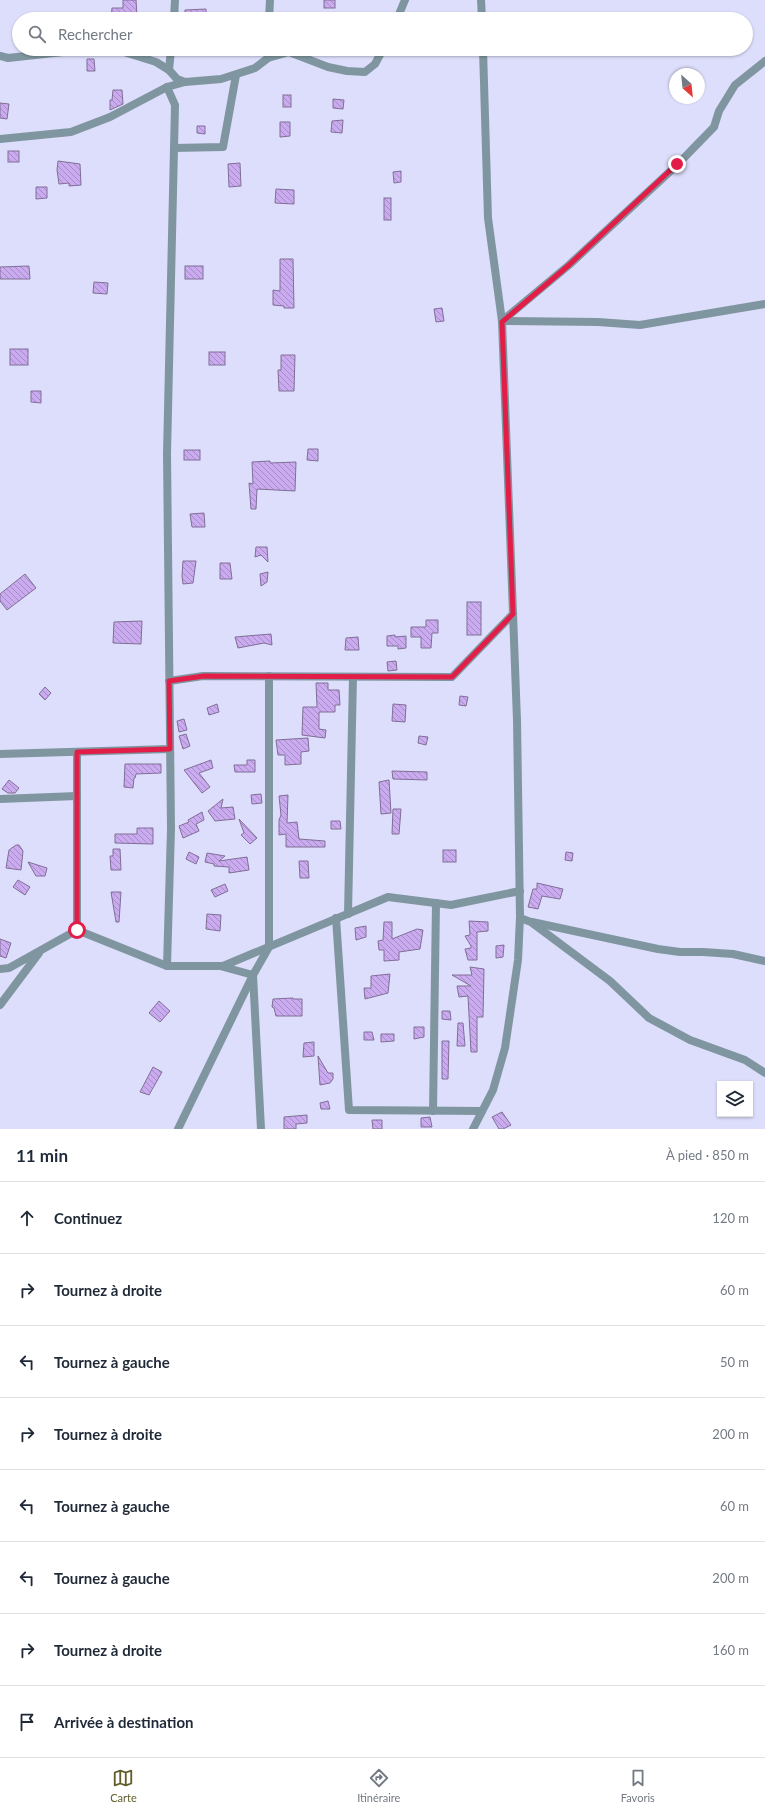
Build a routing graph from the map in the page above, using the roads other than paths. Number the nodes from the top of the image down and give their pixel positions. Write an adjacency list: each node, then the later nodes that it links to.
1 (175, 0): 5 (street)
2 (270, 0): 6 (street)
3 (405, 0): 7 (street)
4 (481, 0): 8 (street)
5 (174, 12)
6 (269, 12)
7 (399, 12)
8 (482, 12)
9 (0, 56): 10 (street)
10 (26, 56)
11 (137, 56): 19 (street)
12 (170, 56): 19 (street)
13 (275, 56): 17 (street)
14 (299, 56): 15 (street)
15 (379, 56)
16 (483, 56): 26 (street)
17 (268, 58): 20 (street)
18 (765, 61): 26 (street)
19 (169, 70): 21 (street)
20 (236, 75): 21 (street); 24 (street)
21 (185, 82): 22 (street)
22 (167, 87): 23 (street); 24 (street)
23 (0, 139)
24 (174, 148): 30 (street)
25 (765, 304): 26 (street)
26 (502, 322): 27 (street)
27 (513, 614): 29 (street); 36 (street)
28 (269, 676): 29 (street); 30 (street); 43 (street)
29 (353, 677): 38 (street)
30 (169, 681): 31 (street)
31 (170, 749): 32 (street); 46 (street)
32 (77, 752): 33 (street); 34 (street)
33 (0, 754)
34 (77, 796): 35 (street); 42 (street)
35 (0, 799)
36 (520, 891): 37 (street); 40 (street)
37 (436, 903): 38 (street); 52 (street)
38 (348, 914): 39 (street)
39 (336, 918): 43 (street); 52 (street)
40 (520, 918): 41 (street); 53 (street)
41 (531, 922): 45 (street); 51 (street)
42 (77, 930): 44 (street); 46 (street)
43 (269, 947): 47 (street); 49 (street)
44 (41, 950): 48 (street); 50 (street)
45 (765, 961)
46 (167, 966): 47 (street)
47 (219, 966): 49 (street)
48 (0, 969)
49 (253, 975): 54 (street); 55 (street)
50 (0, 1005)
51 (765, 1073)
52 (433, 1111): 53 (street)
53 (482, 1111): 56 (street)
54 (178, 1129)
55 (261, 1129)
56 (473, 1129)

